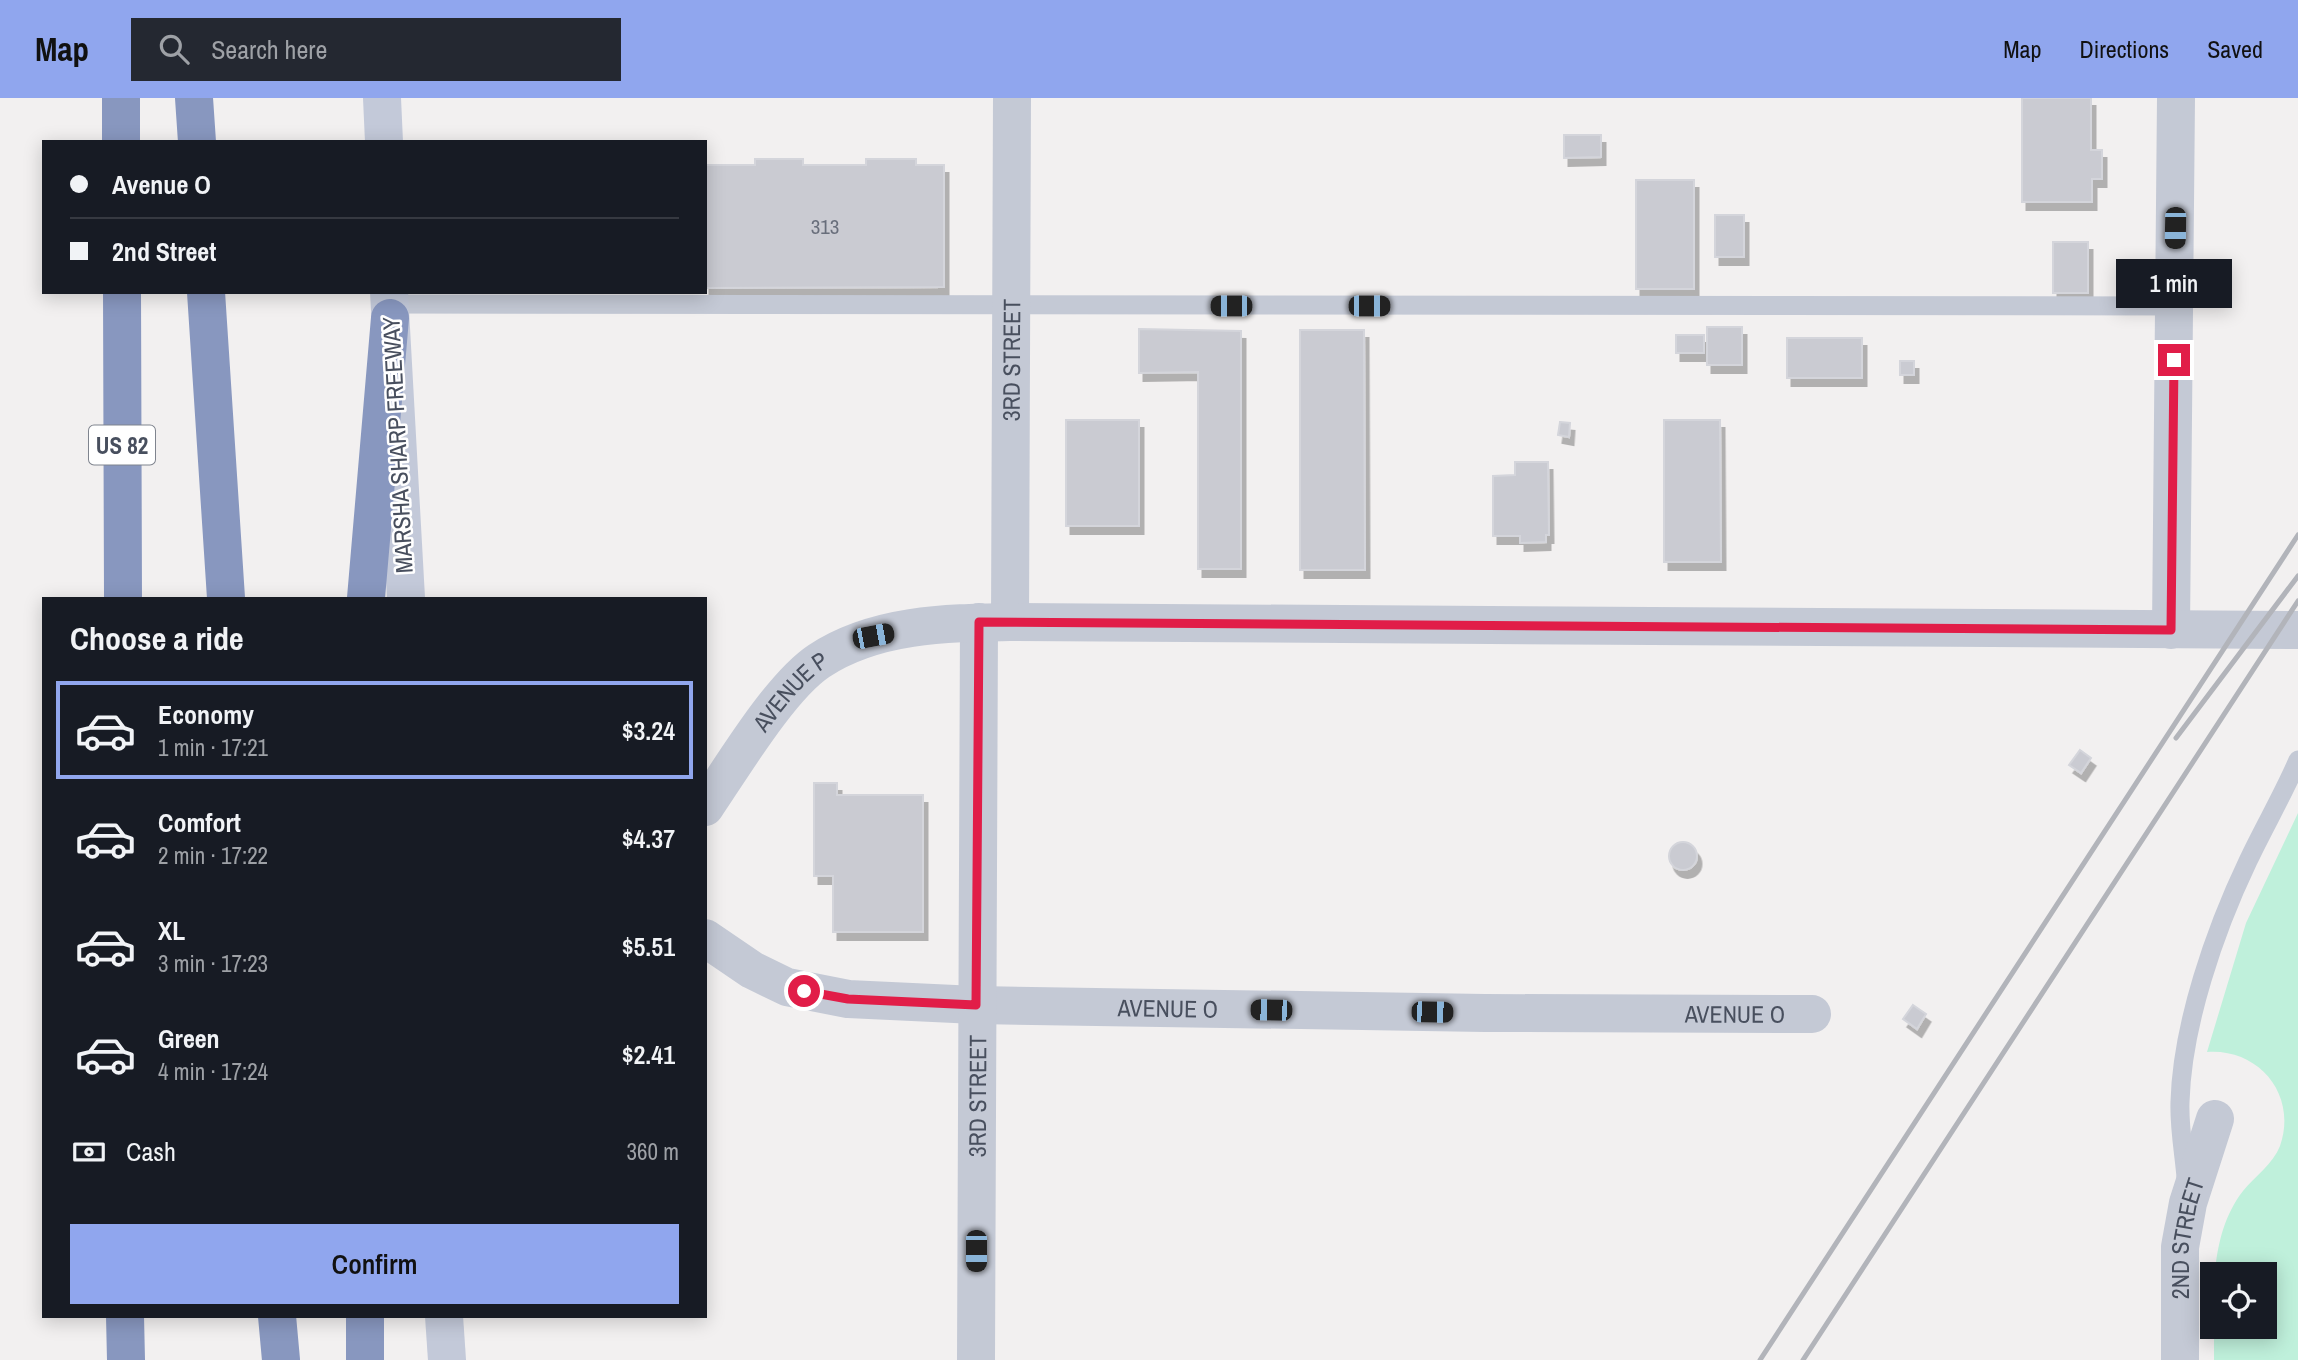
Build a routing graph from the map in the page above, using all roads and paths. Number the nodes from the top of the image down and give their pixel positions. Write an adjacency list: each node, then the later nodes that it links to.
1 (121, 98): 6 (highway)
2 (194, 98): 7 (highway)
3 (382, 98): 8 (main road)
4 (1012, 98): 13 (street, 3RD STREET)
5 (2176, 98): 12 (street)
6 (121, 140)
7 (197, 140)
8 (384, 140)
9 (122, 294): 14 (highway, US 82)
10 (206, 294): 15 (highway)
11 (390, 305): 13 (lane); 16 (highway); 17 (main road, MARSHA SHARP FREEWAY)
12 (2174, 306): 13 (lane); 19 (street)
13 (1011, 307): 18 (street, 3RD STREET)
14 (123, 597)
15 (226, 597)
16 (366, 597)
17 (406, 597)
18 (994, 622): 19 (street, AVENUE P); 22 (street, AVENUE P); 24 (street, 3RD STREET)
19 (2171, 630): 20 (street, AVENUE P)
20 (2298, 630)
21 (2298, 760): 27 (lane)
22 (707, 804)
23 (707, 940): 24 (street, AVENUE O)
24 (976, 1005): 25 (street, AVENUE O); 36 (street, 3RD STREET)
25 (1812, 1014)
26 (2215, 1119): 27 (street, 2ND STREET)
27 (2188, 1203): 37 (street, 2ND STREET)
28 (125, 1318): 32 (highway)
29 (277, 1318): 33 (highway)
30 (365, 1318): 34 (highway)
31 (444, 1318): 35 (main road)
32 (126, 1360)
33 (281, 1360)
34 (365, 1360)
35 (447, 1360)
36 (976, 1360)
37 (2180, 1360)

